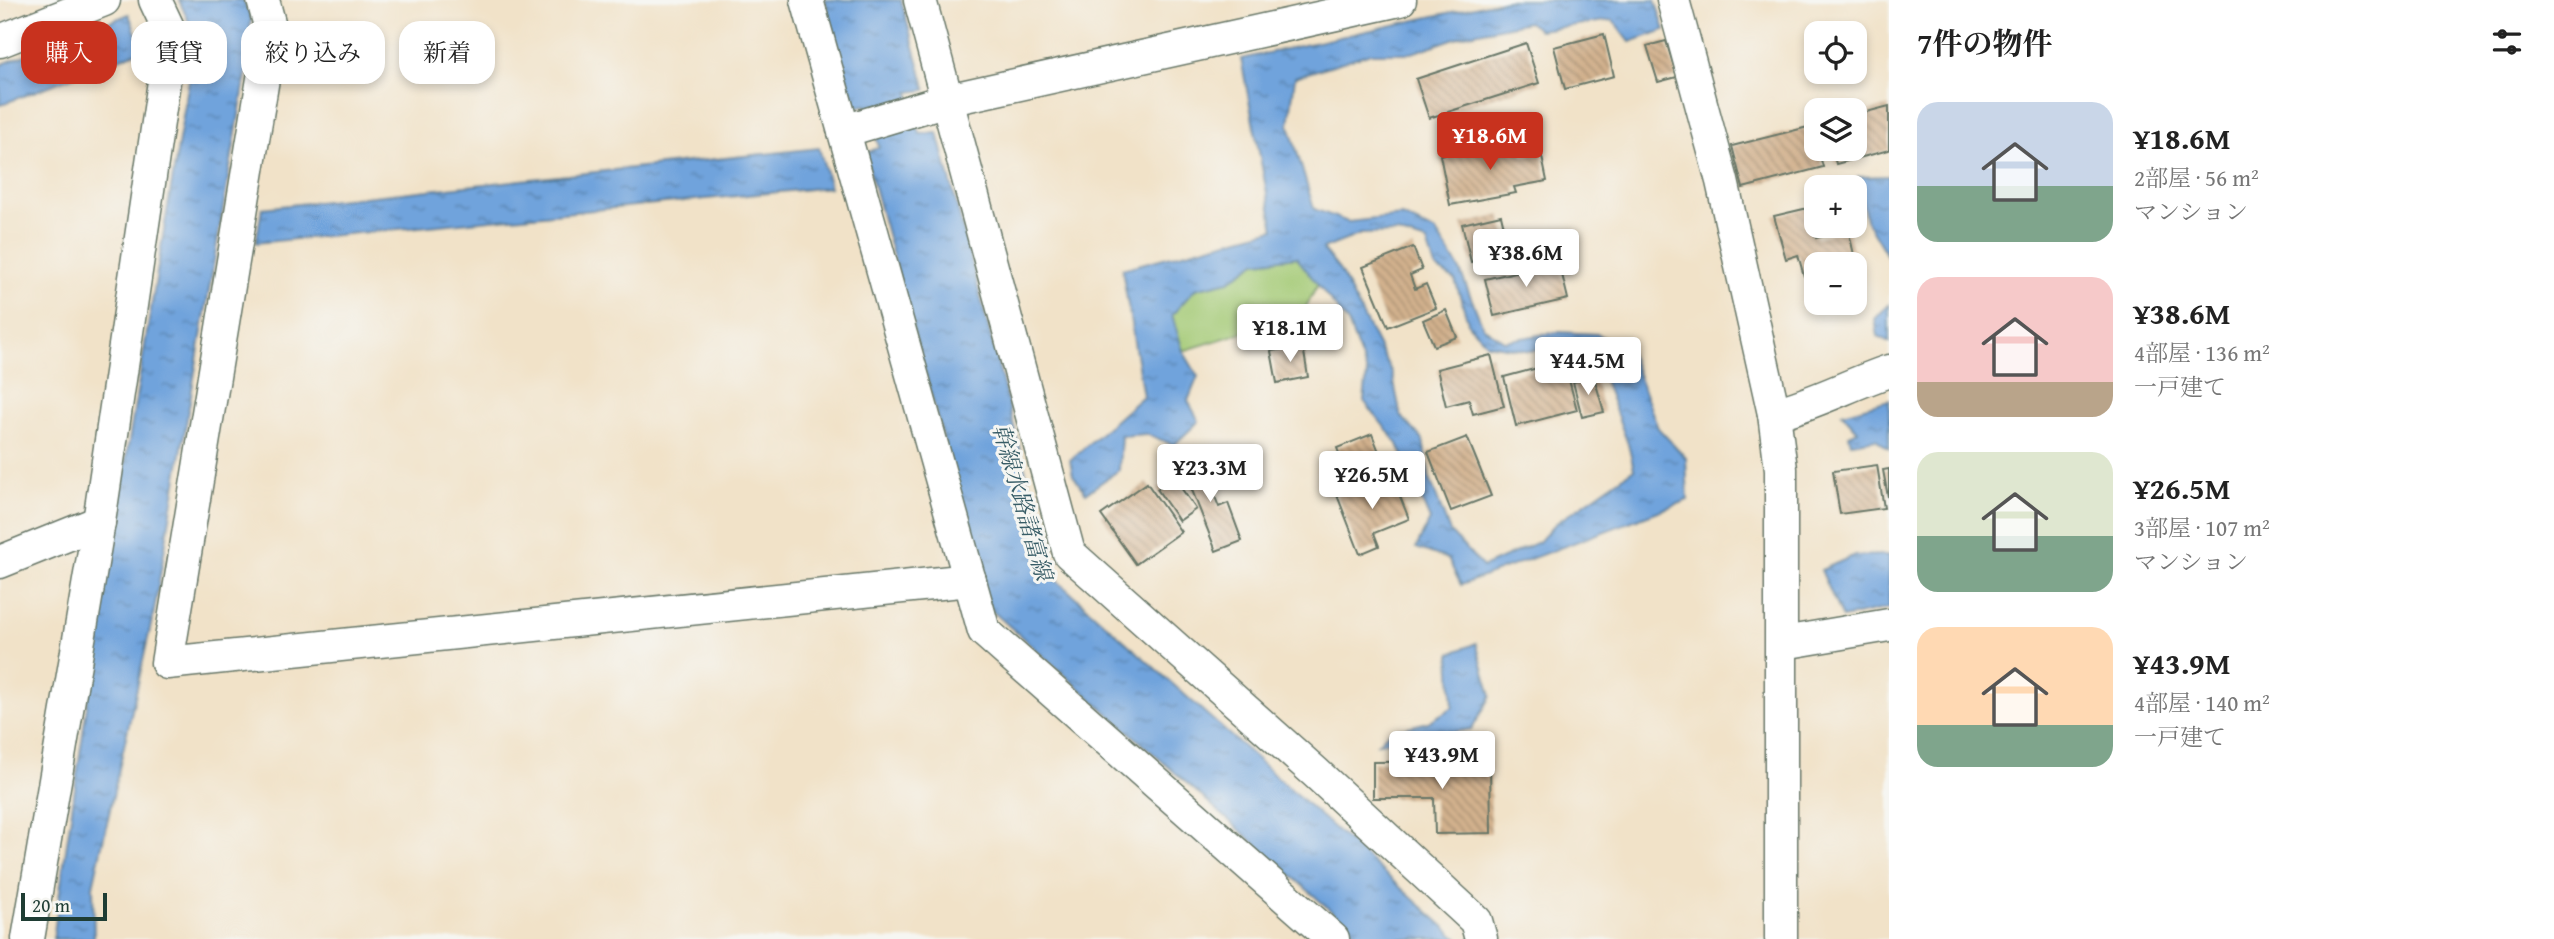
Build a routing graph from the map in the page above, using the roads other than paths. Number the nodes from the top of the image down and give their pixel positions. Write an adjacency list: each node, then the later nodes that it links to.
1 (104, 0): 8 (street)
2 (155, 0): 13 (street)
3 (263, 0): 15 (street)
4 (807, 0): 10 (street)
5 (920, 0): 9 (street)
6 (1400, 0): 9 (street)
7 (1674, 0): 12 (street)
8 (0, 41)
9 (933, 105): 10 (street); 20 (street)
10 (855, 128): 15 (street)
11 (1889, 371): 12 (street)
12 (1774, 414): 17 (street)
13 (99, 522): 14 (street); 18 (street)
14 (0, 562)
15 (970, 580): 19 (street)
16 (1889, 625): 17 (street)
17 (1783, 643): 21 (street)
18 (28, 939)
19 (1333, 939)
20 (1481, 939)
21 (1781, 939)

